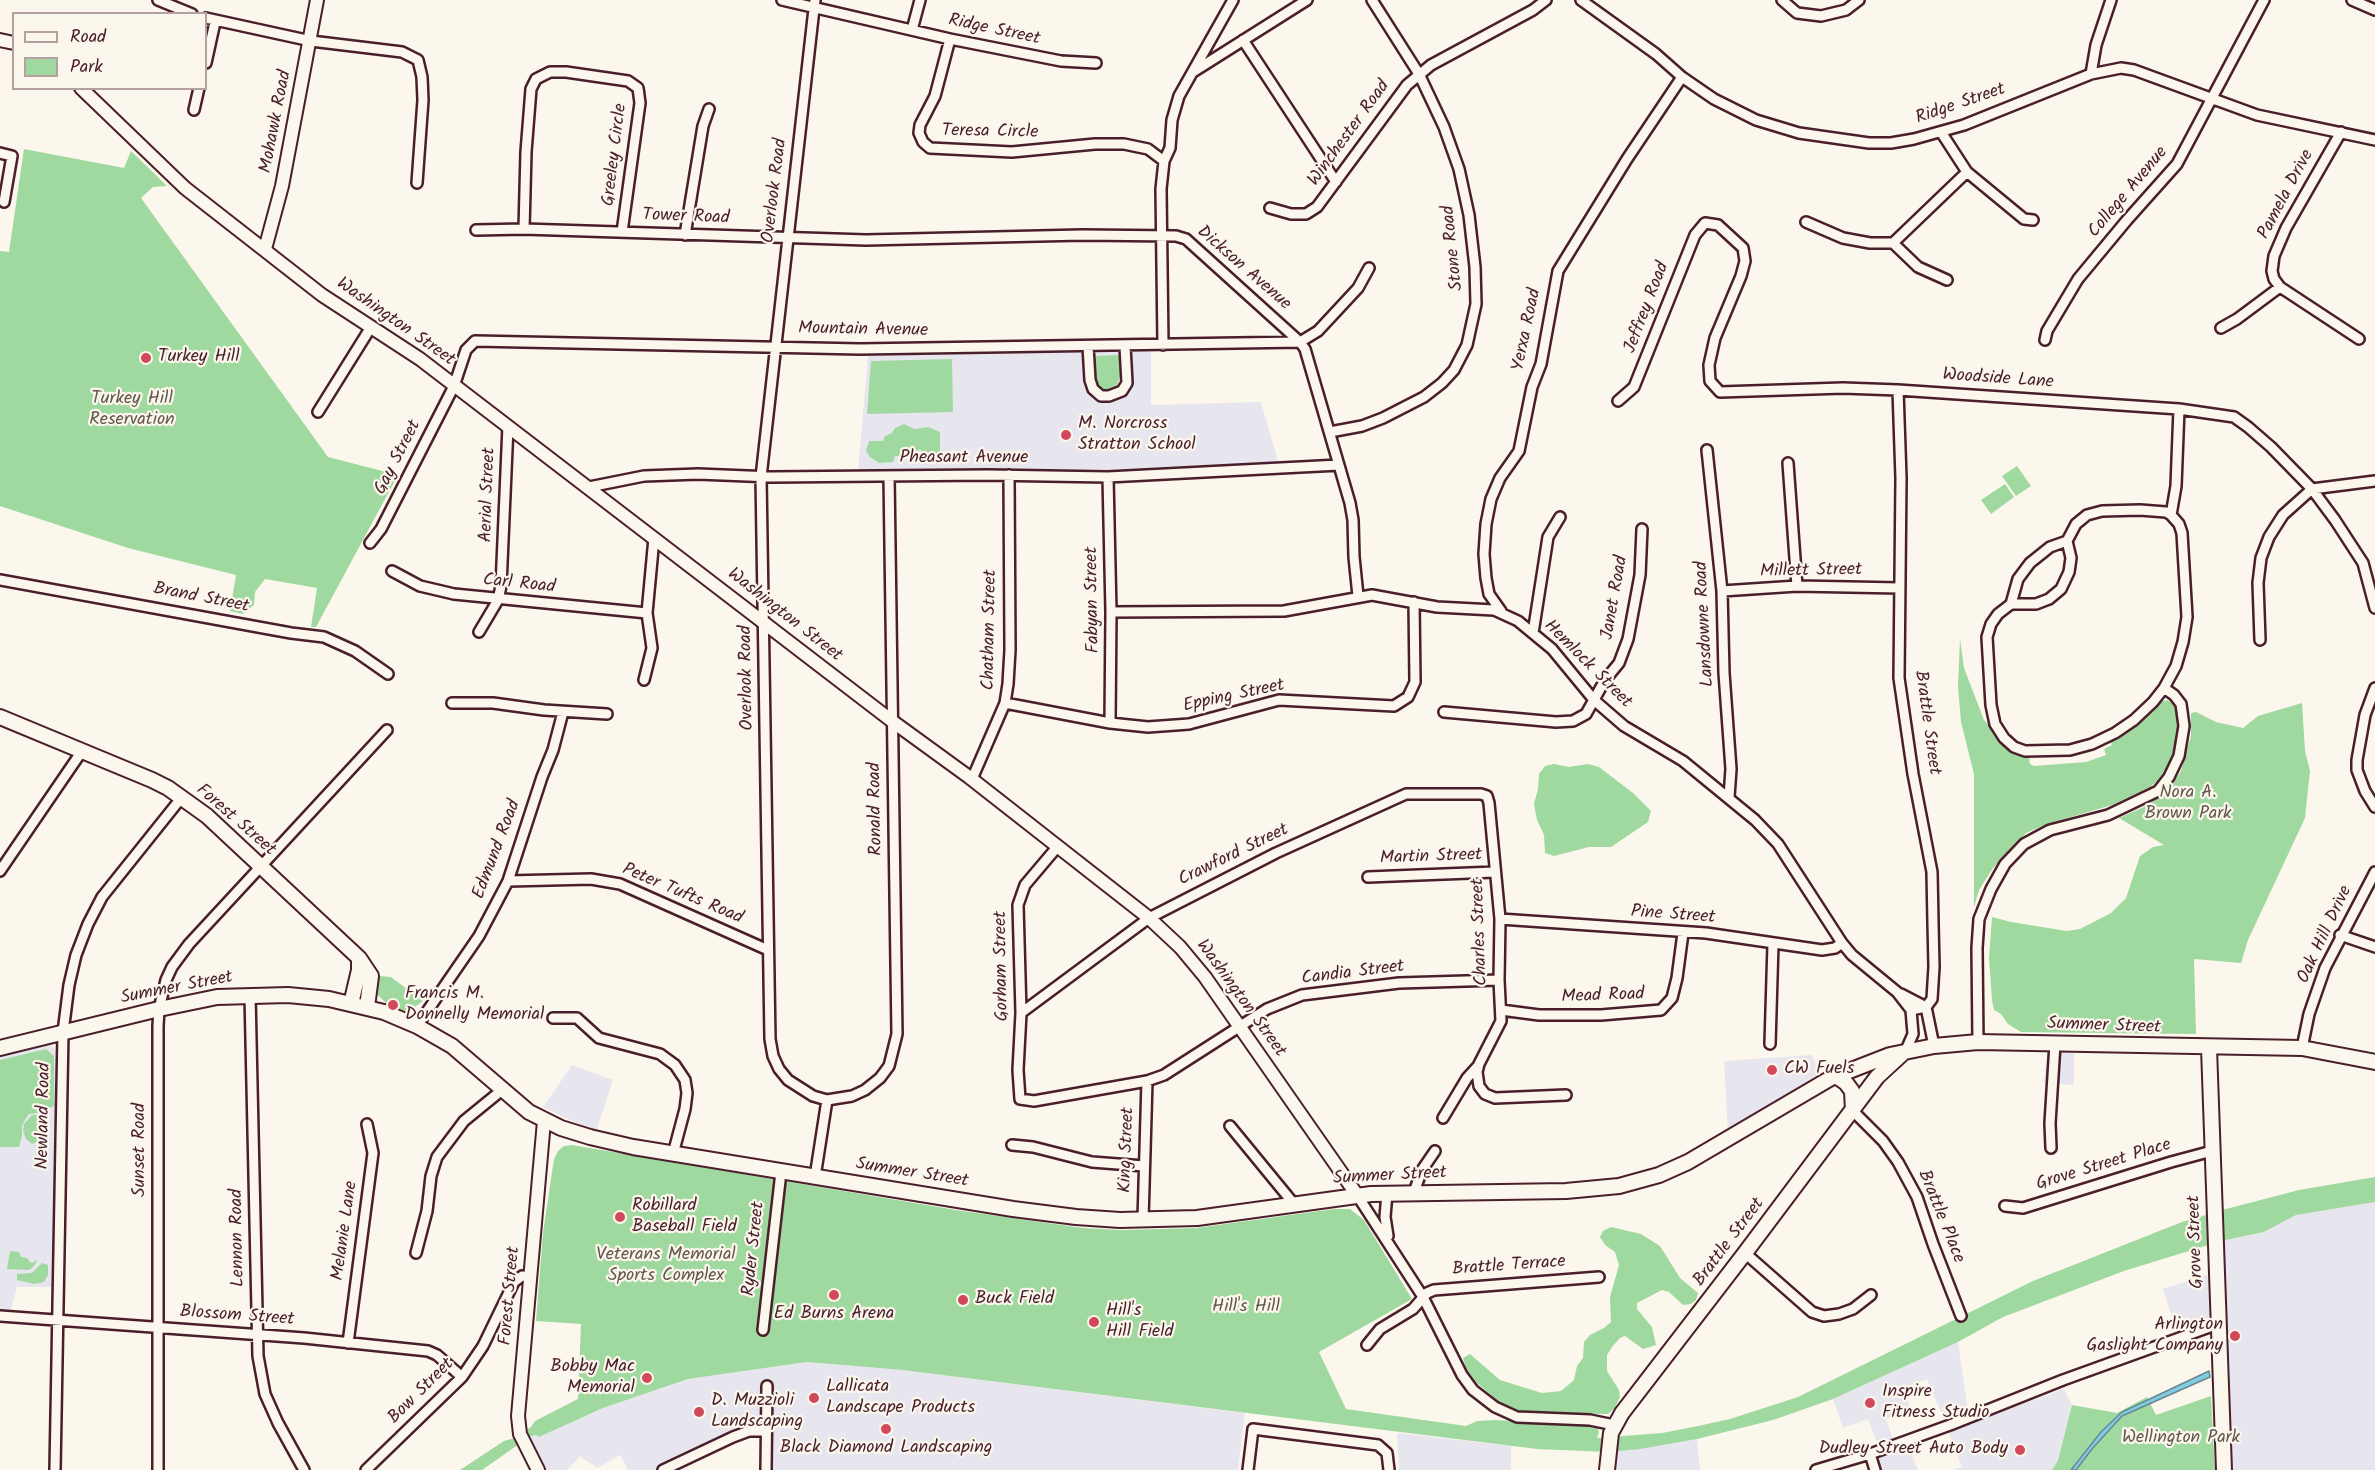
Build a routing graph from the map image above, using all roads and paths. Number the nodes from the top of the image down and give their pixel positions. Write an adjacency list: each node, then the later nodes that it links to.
1 (158, 0): 17 (street)
2 (317, 0): 22 (street, Mohawk Road)
3 (782, 0): 15 (street, Ridge Street)
4 (920, 0): 19 (street)
5 (1233, 0): 25 (street)
6 (1307, 0): 21 (street)
7 (1372, 0): 26 (street, Stone Road)
8 (1546, 0): 26 (street, Winchester Road)
9 (1581, 0): 28 (street, Ridge Street)
10 (1782, 0): 11 (street)
11 (1859, 0)
12 (2111, 0): 27 (street)
13 (2264, 0): 31 (street, College Avenue)
14 (2352, 0): 16 (street)
15 (814, 3): 19 (street, Ridge Street); 52 (street, Overlook Road)
16 (2375, 9)
17 (187, 12)
18 (210, 20): 22 (street); 23 (street)
19 (912, 30): 20 (street, Ridge Street)
20 (950, 39): 24 (street, Ridge Street); 38 (street, Teresa Circle)
21 (1243, 40): 25 (street); 40 (street)
22 (311, 41): 41 (street); 54 (street, Mohawk Road)
23 (207, 52)
24 (1096, 63)
25 (1191, 73): 38 (street)
26 (1419, 74): 40 (street, Winchester Road); 73 (street, Stone Road)
27 (2091, 74): 31 (street, Ridge Street); 34 (street, Ridge Street)
28 (1682, 77): 34 (street, Ridge Street); 102 (street, Yerxa Road)
29 (83, 90): 54 (street, Washington Street)
30 (199, 90): 33 (street)
31 (2212, 99): 35 (street, Ridge Street); 61 (street, College Avenue)
32 (709, 109): 50 (street)
33 (194, 110)
34 (1941, 132): 39 (street)
35 (2341, 132): 36 (street, Ridge Street); 57 (street, Pamela Drive)
36 (2375, 140)
37 (0, 153): 42 (street)
38 (1164, 161): 51 (street)
39 (1967, 172): 44 (street); 53 (street)
40 (1336, 182): 43 (street, Winchester Road)
41 (417, 183)
42 (4, 202)
43 (1270, 208)
44 (2034, 220)
45 (1806, 222): 53 (street)
46 (1705, 223): 68 (street, Woodside Lane); 69 (street, Jeffrey Road)
47 (524, 229): 48 (street, Tower Road); 49 (street, Tower Road); 49 (street, Greeley Circle)
48 (476, 230)
49 (622, 232): 50 (street, Tower Road)
50 (685, 236): 52 (street, Tower Road)
51 (1163, 236): 52 (street, Dickson Avenue); 62 (street, Dickson Avenue); 63 (street)
52 (787, 238): 64 (street, Overlook Road)
53 (1893, 243): 56 (street)
54 (265, 249): 58 (street, Washington Street)
55 (1369, 268): 62 (street)
56 (1947, 280)
57 (2280, 287): 59 (street); 60 (street)
58 (371, 327): 67 (street, Washington Street); 71 (street)
59 (2221, 328)
60 (2359, 339)
61 (2045, 340)
62 (1300, 342): 63 (street, Mountain Avenue); 73 (street, Dickson Avenue)
63 (1163, 345): 66 (street, Mountain Avenue)
64 (776, 346): 65 (street, Mountain Avenue); 67 (street, Mountain Avenue); 79 (street, Overlook Road)
65 (1088, 346): 66 (street, Mountain Avenue); 66 (street)
66 (1125, 346)
67 (454, 386): 72 (street, Washington Street); 89 (street, Gay Street)
68 (1898, 390): 70 (street, Woodside Lane); 93 (street, Brattle Street)
69 (1618, 401)
70 (2179, 409): 83 (street, Woodside Lane); 84 (street)
71 (318, 412)
72 (508, 426): 82 (street, Washington Street); 96 (street, Aerial Street)
73 (1330, 432): 76 (street, Dickson Avenue)
74 (1707, 450): 94 (street, Lansdowne Road)
75 (1788, 463): 92 (street)
76 (1340, 465): 80 (street, Pheasant Avenue); 95 (street, Dickson Avenue)
77 (1009, 475): 78 (street, Pheasant Avenue); 80 (street, Pheasant Avenue); 113 (street, Chatham Street)
78 (889, 476): 79 (street, Pheasant Avenue); 118 (street, Ronald Road)
79 (761, 477): 82 (street, Pheasant Avenue); 103 (street, Overlook Road)
80 (1108, 477): 100 (street, Fabyan Street)
81 (2375, 481): 83 (street)
82 (590, 487): 87 (street, Washington Street)
83 (2312, 489): 99 (street, Woodside Lane); 106 (street)
84 (2171, 515): 88 (street); 109 (street)
85 (1560, 517): 105 (street)
86 (1642, 529): 111 (street, Janet Road)
87 (654, 538): 101 (street); 103 (street, Washington Street)
88 (2067, 541): 98 (street); 98 (street)
89 (370, 543)
90 (392, 571): 96 (street, Carl Road)
91 (0, 580): 107 (street, Brand Street)
92 (1797, 586): 93 (street, Millett Street); 94 (street, Millett Street)
93 (1900, 588): 148 (street, Brattle Street)
94 (1722, 591): 125 (street, Lansdowne Road)
95 (1358, 596): 97 (street, Hemlock Street); 100 (street, Hemlock Street)
96 (498, 600): 101 (street, Carl Road); 104 (street, Aerial Street)
97 (1414, 602): 102 (street, Hemlock Street); 119 (street, Epping Street)
98 (2012, 604): 109 (street)
99 (2375, 608)
100 (1111, 612): 119 (street, Fabyan Street)
101 (647, 613): 108 (street)
102 (1502, 613): 105 (street, Hemlock Street)
103 (764, 623): 118 (street, Washington Street); 141 (street, Overlook Road)
104 (479, 632)
105 (1533, 633): 111 (street, Hemlock Street)
106 (2260, 640)
107 (388, 674)
108 (644, 680)
109 (2164, 688): 157 (street)
110 (2375, 688): 126 (street)
111 (1594, 700): 115 (street, Janet Road); 125 (street, Hemlock Street)
112 (452, 703): 114 (street)
113 (1005, 703): 119 (street, Epping Street); 122 (street, Chatham Street)
114 (563, 712): 116 (street); 133 (street, Edmund Road)
115 (1444, 712)
116 (607, 714)
117 (0, 717): 121 (main road, Forest Street)
118 (892, 722): 122 (street, Washington Street); 172 (street, Ronald Road)
119 (1110, 723)
120 (387, 730): 128 (street)
121 (82, 751): 124 (main road, Forest Street); 129 (street)
122 (972, 779): 127 (street, Washington Street)
123 (1486, 796): 130 (street, Charles Street); 134 (street, Crawford Street)
124 (182, 797): 128 (main road, Forest Street); 156 (street, Newland Road)
125 (1729, 797): 138 (street, Hemlock Street)
126 (2375, 807)
127 (1058, 846): 134 (street, Washington Street); 152 (street, Gorham Street)
128 (261, 867): 142 (main road, Forest Street); 149 (street, Sunset Road)
129 (0, 871)
130 (1495, 872): 132 (street, Martin Street); 135 (street, Charles Street)
131 (2375, 872): 137 (street, Oak Hill Drive)
132 (1368, 878)
133 (508, 881): 141 (street, Peter Tufts Road); 154 (street, Edmund Road)
134 (1149, 918): 152 (street, Crawford Street); 155 (street, Washington Street)
135 (1500, 919): 136 (street, Pine Street); 143 (street, Charles Street)
136 (1683, 933): 139 (street, Pine Street); 150 (street, Mead Road)
137 (2340, 935): 140 (street); 163 (street, Oak Hill Drive)
138 (1842, 943): 139 (street, Pine Street); 144 (street, Hemlock Street)
139 (1773, 944): 158 (street)
140 (2375, 947)
141 (768, 950): 172 (street, Overlook Road)
142 (359, 958): 146 (main road); 147 (main road, Forest Street)
143 (1498, 980): 150 (street, Charles Street); 155 (street, Candia Street)
144 (1897, 992): 148 (street, Hemlock Street); 151 (street, Hemlock Street)
145 (250, 994): 146 (main road, Summer Street); 149 (main road, Summer Street); 205 (street, Lennon Road)
146 (351, 1004): 147 (main road, Summer Street)
147 (367, 1007): 154 (main road, Summer Street)
148 (1926, 1007): 151 (street); 160 (street)
149 (159, 1009): 156 (main road, Summer Street); 203 (street, Sunset Road)
150 (1501, 1010): 166 (street, Charles Street)
151 (1911, 1010): 164 (street)
152 (1021, 1013): 171 (street, Gorham Street)
153 (553, 1018): 182 (street)
154 (417, 1026): 169 (main road, Summer Street)
155 (1240, 1026): 168 (street, Candia Street); 188 (street, Washington Street)
156 (63, 1032): 161 (main road, Summer Street); 201 (street, Newland Road)
157 (1978, 1042): 159 (main road, Summer Street); 160 (main road, Summer Street)
158 (1770, 1044)
159 (2055, 1044): 162 (main road, Summer Street); 179 (street)
160 (1934, 1046): 164 (main road, Summer Street)
161 (0, 1048)
162 (2209, 1048): 163 (main road, Summer Street); 181 (main road, Grove Street)
163 (2302, 1048): 165 (main road, Summer Street)
164 (1906, 1050): 167 (main road, Summer Street); 173 (main road, Brattle Street)
165 (2375, 1062)
166 (1479, 1064): 170 (street); 174 (street, Charles Street)
167 (1836, 1076): 173 (main road); 186 (main road, Summer Street)
168 (1147, 1081): 171 (street, Candia Street); 183 (street, King Street)
169 (502, 1090): 175 (main road, Summer Street); 194 (street)
170 (1566, 1095)
171 (1020, 1099)
172 (826, 1100): 185 (street)
173 (1853, 1111): 193 (main road, Brattle Street); 200 (street, Brattle Place)
174 (1443, 1118)
175 (544, 1121): 182 (main road, Summer Street); 195 (street, Forest Street)
176 (367, 1124): 206 (street, Melanie Lane)
177 (1230, 1126): 189 (street)
178 (1012, 1145): 183 (street)
179 (2051, 1148)
180 (1435, 1151): 186 (street)
181 (2212, 1151): 190 (street, Grove Street Place); 202 (main road, Grove Street)
182 (673, 1154): 184 (main road, Summer Street)
183 (1144, 1166): 191 (street, King Street)
184 (781, 1172): 185 (main road, Summer Street); 204 (street, Ryder Street)
185 (815, 1177): 191 (main road, Summer Street)
186 (1414, 1192): 187 (main road, Summer Street)
187 (1387, 1193): 188 (main road, Summer Street); 192 (street, Washington Street)
188 (1357, 1195): 189 (main road, Summer Street); 192 (street, Washington Street)
189 (1294, 1204): 191 (main road, Summer Street)
190 (2005, 1206)
191 (1143, 1220)
192 (1390, 1244): 198 (street, Washington Street)
193 (1745, 1253): 197 (street); 210 (main road, Brattle Street)
194 (416, 1254)
195 (531, 1277): 208 (street, Bow Street); 217 (street, Forest Street)
196 (1599, 1277): 198 (street, Brattle Terrace)
197 (1871, 1295)
198 (1423, 1297): 207 (street); 210 (street, Washington Street)
199 (0, 1316): 201 (street, Blossom Street)
200 (1961, 1316)
201 (58, 1320): 203 (street, Blossom Street); 213 (street, Newland Road)
202 (2218, 1324): 212 (street); 225 (main road, Grove Street)
203 (158, 1328): 205 (street, Blossom Street); 214 (street, Sunset Road)
204 (763, 1330)
205 (258, 1335): 206 (street, Blossom Street); 215 (street, Lennon Road)
206 (348, 1343): 208 (street, Blossom Street)
207 (1367, 1345)
208 (462, 1377): 216 (street, Bow Street)
209 (767, 1386): 211 (street)
210 (1614, 1425): 222 (main road, Brattle Street)
211 (765, 1431): 218 (street); 219 (street)
212 (1870, 1454): 223 (street); 224 (street)
213 (55, 1470)
214 (158, 1470)
215 (304, 1470)
216 (366, 1470)
217 (538, 1470)
218 (663, 1470)
219 (766, 1470)
220 (1248, 1470): 221 (street)
221 (1389, 1470)
222 (1607, 1470)
223 (1815, 1470)
224 (1875, 1470)
225 (2224, 1470)

